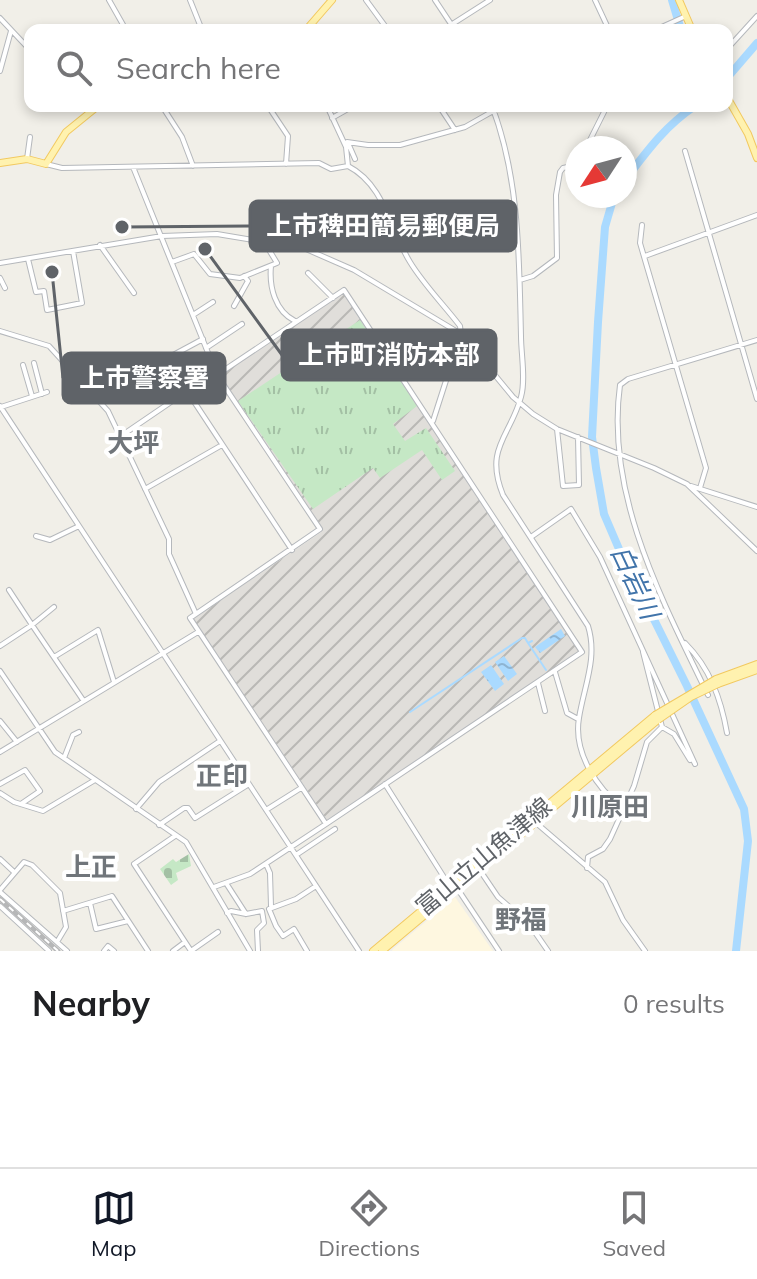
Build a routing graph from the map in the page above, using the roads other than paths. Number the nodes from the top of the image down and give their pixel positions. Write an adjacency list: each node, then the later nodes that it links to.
1 (109, 0): 12 (street)
2 (332, 0): 14 (main road)
3 (366, 0): 15 (street)
4 (435, 0): 16 (street)
5 (490, 0): 17 (street)
6 (595, 0): 18 (street)
7 (679, 0): 10 (main road)
8 (191, 1): 13 (street)
9 (757, 16): 22 (street)
10 (684, 17): 19 (street); 20 (main road)
11 (0, 18): 21 (street)
12 (123, 24)
13 (200, 24)
14 (311, 24)
15 (384, 24)
16 (451, 24)
17 (457, 24)
18 (606, 24)
19 (669, 24)
20 (688, 24)
21 (11, 31): 23 (street); 24 (street)
22 (733, 42)
23 (24, 44)
24 (0, 71)
25 (733, 106): 39 (main road)
26 (87, 112): 45 (main road)
27 (166, 112): 47 (street)
28 (272, 112): 46 (street)
29 (330, 112): 35 (street)
30 (340, 112): 35 (street)
31 (443, 112): 36 (street)
32 (485, 112): 36 (street)
33 (493, 112): 68 (street)
34 (604, 112): 37 (street)
35 (332, 118): 48 (street)
36 (455, 130): 43 (street)
37 (592, 136)
38 (30, 137): 42 (street)
39 (755, 142): 41 (main road)
40 (685, 151): 54 (street)
41 (757, 158)
42 (27, 159): 44 (main road); 45 (main road)
43 (355, 159)
44 (0, 163)
45 (46, 164): 49 (street)
46 (286, 164): 47 (street); 48 (street)
47 (193, 166): 49 (street)
48 (348, 166): 78 (street)
49 (133, 167): 55 (street)
50 (565, 168): 68 (street)
51 (341, 208): 58 (street)
52 (757, 215): 54 (street)
53 (642, 225): 60 (street)
54 (708, 233): 60 (street); 81 (street)
55 (162, 236): 56 (street); 57 (street); 62 (street)
56 (263, 240): 58 (street); 64 (street)
57 (100, 245): 59 (street); 70 (street)
58 (306, 249): 78 (street)
59 (73, 251): 61 (street); 61 (street)
60 (645, 256): 85 (street)
61 (28, 259): 63 (street)
62 (172, 262): 66 (street); 74 (street)
63 (0, 263)
64 (271, 266): 66 (street); 75 (street)
65 (308, 273): 71 (street)
66 (244, 276): 73 (street)
67 (0, 278): 69 (street)
68 (520, 280): 92 (street)
69 (5, 288)
70 (134, 293)
71 (333, 298): 75 (street); 94 (street)
72 (213, 302): 74 (street)
73 (234, 306)
74 (193, 315): 79 (street)
75 (296, 322): 87 (street)
76 (242, 324): 82 (street)
77 (0, 331): 96 (street)
78 (461, 334): 92 (street); 94 (street)
79 (203, 339): 82 (street); 88 (street)
80 (757, 340): 81 (street)
81 (741, 345): 85 (street); 90 (street)
82 (206, 348): 84 (street)
83 (34, 363): 89 (street)
84 (212, 363): 87 (street); 88 (street)
85 (676, 364): 99 (street); 101 (street)
86 (23, 365): 89 (street)
87 (217, 375): 107 (street)
88 (163, 389): 91 (street)
89 (32, 396): 93 (street)
90 (757, 399)
91 (171, 402): 96 (street); 98 (street)
92 (518, 403): 95 (street); 106 (street)
93 (1, 407): 104 (street)
94 (433, 421): 121 (street)
95 (557, 429): 97 (street); 97 (street)
96 (120, 436): 102 (street)
97 (578, 437): 99 (street)
98 (222, 445): 102 (street); 107 (street)
99 (621, 455): 100 (street); 114 (street)
100 (687, 484): 101 (street); 108 (street)
101 (700, 488): 103 (street)
102 (145, 489): 111 (street)
103 (757, 507)
104 (79, 526): 105 (street); 117 (street)
105 (36, 536)
106 (531, 537): 116 (street); 128 (street)
107 (292, 550): 111 (street)
108 (757, 551)
109 (9, 590): 112 (street)
110 (54, 607): 112 (street)
111 (196, 614): 113 (street)
112 (32, 625): 115 (street); 118 (street)
113 (198, 632): 117 (street); 143 (street)
114 (682, 641): 124 (street); 133 (street)
115 (0, 646)
116 (643, 652): 126 (street); 129 (street)
117 (163, 653): 122 (street); 134 (street)
118 (54, 657): 122 (street); 125 (street)
119 (757, 667): 124 (main road, 富山立山魚津線, bridge)
120 (0, 671): 131 (street)
121 (555, 672): 123 (street); 128 (street)
122 (114, 682): 125 (street)
123 (538, 683): 127 (street); 142 (street)
124 (705, 687): 126 (main road, 富山立山魚津線, bridge)
125 (84, 701): 131 (street)
126 (669, 708): 129 (main road, 富山立山魚津線, bridge); 129 (street)
127 (545, 711)
128 (578, 719): 138 (street)
129 (658, 720): 138 (main road, 富山立山魚津線); 147 (street)
130 (0, 721): 135 (street)
131 (39, 728): 135 (street); 137 (street)
132 (79, 732): 137 (street)
133 (727, 733)
134 (220, 741): 141 (street); 146 (street)
135 (17, 742): 136 (street)
136 (0, 752)
137 (64, 758): 139 (street)
138 (591, 772): 147 (street); 149 (main road, 富山立山魚津線); 164 (main road, 富山立山魚津線)
139 (95, 780): 145 (street); 146 (street)
140 (0, 784): 145 (street)
141 (249, 784): 148 (street); 151 (street)
142 (385, 784): 150 (street); 164 (street)
143 (301, 788): 148 (street); 150 (street)
144 (0, 794): 145 (street)
145 (21, 804)
146 (136, 809): 151 (street)
147 (623, 809): 158 (street)
148 (266, 810): 154 (street)
149 (535, 822): 158 (street); 159 (main road, 富山立山魚津線)
150 (326, 824): 154 (street)
151 (159, 825): 153 (street)
152 (335, 829): 155 (street)
153 (176, 835): 163 (street); 176 (street)
154 (291, 848): 155 (street); 157 (street)
155 (296, 855): 162 (street)
156 (0, 859): 160 (street)
157 (266, 864): 161 (street); 168 (street)
158 (587, 868): 192 (street)
159 (479, 869): 164 (main road, 富山立山魚津線); 191 (street)
160 (14, 872): 165 (street); 169 (street)
161 (226, 883): 163 (street); 172 (street)
162 (316, 886): 168 (street); 177 (street)
163 (214, 887): 171 (street)
164 (454, 887): 188 (main road, 富山立山魚津線); 189 (main road, 富山立山魚津線); 190 (street)
165 (0, 891): 175 (street)
166 (90, 903): 169 (street); 173 (street); 173 (street)
167 (0, 906): 178 (street)
168 (270, 908): 170 (street); 187 (street)
169 (63, 911): 175 (street)
170 (262, 911): 172 (street); 186 (street)
171 (227, 913): 172 (street); 185 (street)
172 (246, 914)
173 (128, 921): 182 (street)
174 (218, 932): 184 (street)
175 (57, 942): 179 (street)
176 (185, 942): 183 (street); 184 (street)
177 (356, 950)
178 (49, 951)
179 (67, 951)
180 (104, 951): 181 (street)
181 (114, 951)
182 (148, 951)
183 (173, 951)
184 (191, 951)
185 (250, 951)
186 (258, 951)
187 (307, 951)
188 (373, 951)
189 (382, 951)
190 (499, 951)
191 (548, 951)
192 (645, 951)

